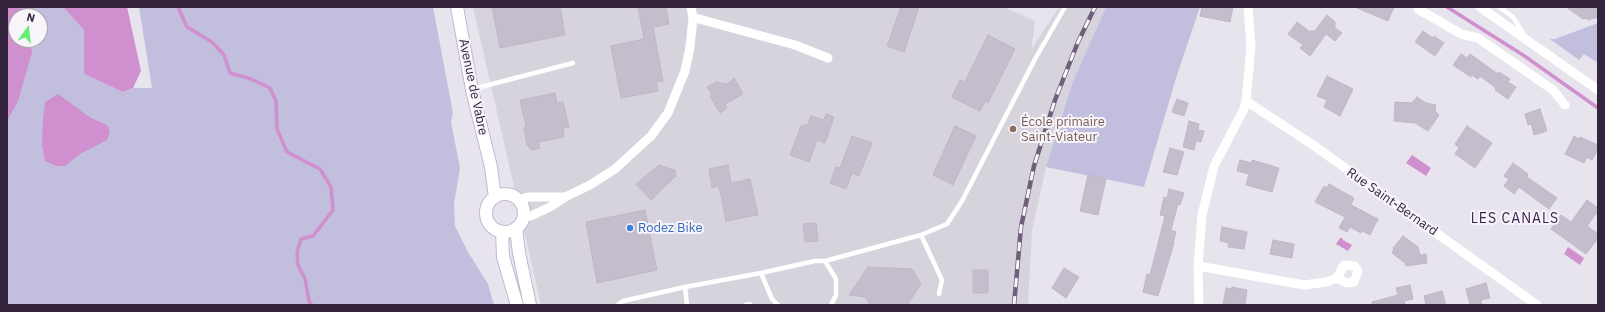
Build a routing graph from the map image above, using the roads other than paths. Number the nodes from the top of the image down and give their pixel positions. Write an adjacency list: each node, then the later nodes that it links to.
1 (456, 7): 12 (main road, Avenue de Vabre)
2 (691, 7): 8 (street)
3 (1065, 7): 24 (lane)
4 (1248, 7): 14 (street)
5 (1418, 7): 15 (street)
6 (1480, 7): 9 (street)
7 (1499, 7): 9 (lane)
8 (693, 18): 10 (street); 19 (street)
9 (1526, 39): 13 (street)
10 (828, 58)
11 (573, 63): 12 (lane)
12 (472, 90): 16 (main road, Avenue de Vabre)
13 (1598, 90)
14 (1246, 101): 26 (street); 31 (street, Rue Saint-Bernard)
15 (1564, 105)
16 (491, 167): 17 (main road, Avenue de Vabre); 18 (main road, Avenue de Vabre)
17 (508, 194): 18 (main road); 20 (main road)
18 (495, 197): 23 (main road)
19 (565, 197): 20 (street); 21 (street)
20 (519, 200): 21 (main road)
21 (523, 216): 22 (main road)
22 (516, 228): 23 (main road); 33 (main road)
23 (502, 232): 32 (main road)
24 (921, 235): 25 (lane); 30 (lane)
25 (825, 261): 27 (lane); 37 (lane)
26 (1198, 266): 28 (street); 38 (street)
27 (761, 273): 29 (lane); 36 (lane)
28 (1337, 278)
29 (685, 287): 34 (lane); 35 (lane)
30 (939, 294)
31 (1535, 304)
32 (517, 305)
33 (530, 305)
34 (617, 305)
35 (687, 305)
36 (778, 305)
37 (831, 305)
38 (1199, 305)

